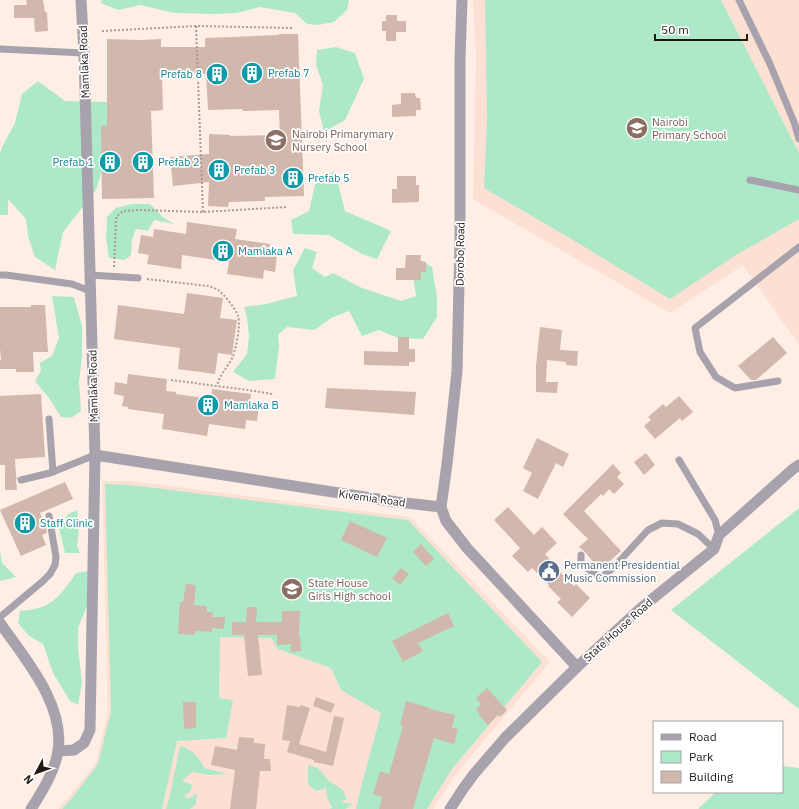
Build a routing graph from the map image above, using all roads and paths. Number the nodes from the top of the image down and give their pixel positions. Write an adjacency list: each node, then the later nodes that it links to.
1 (81, 0): 8 (street, Mamlaka Road)
2 (462, 0): 31 (street, Dorobo Road)
3 (740, 0): 9 (lane)
4 (196, 26): 5 (path); 6 (path); 14 (path)
5 (293, 28)
6 (102, 32)
7 (0, 49): 8 (lane)
8 (84, 53): 17 (street, Mamlaka Road)
9 (797, 120): 10 (lane)
10 (799, 139)
11 (750, 180): 12 (lane)
12 (799, 190)
13 (287, 207): 14 (path)
14 (203, 212): 18 (path)
15 (799, 247): 22 (lane)
16 (0, 275): 20 (lane)
17 (90, 275): 18 (lane); 20 (street, Mamlaka Road)
18 (114, 277): 19 (lane)
19 (138, 278): 23 (path)
20 (90, 291): 26 (street, Mamlaka Road)
21 (171, 380): 23 (path)
22 (778, 381)
23 (217, 386): 24 (path)
24 (272, 394)
25 (49, 419): 29 (lane)
26 (95, 455): 29 (lane); 31 (street, Kivemia Road); 39 (street, Mamlaka Road)
27 (679, 460): 33 (lane)
28 (799, 465): 33 (street)
29 (54, 472): 30 (lane)
30 (21, 480)
31 (441, 506): 38 (street)
32 (49, 516): 36 (lane)
33 (719, 535): 34 (street)
34 (714, 549): 35 (lane); 38 (street, State House Road)
35 (581, 555)
36 (0, 617)
37 (0, 623): 39 (street)
38 (577, 667): 41 (street, State House Road)
39 (58, 751): 40 (street)
40 (31, 809)
41 (450, 809)

